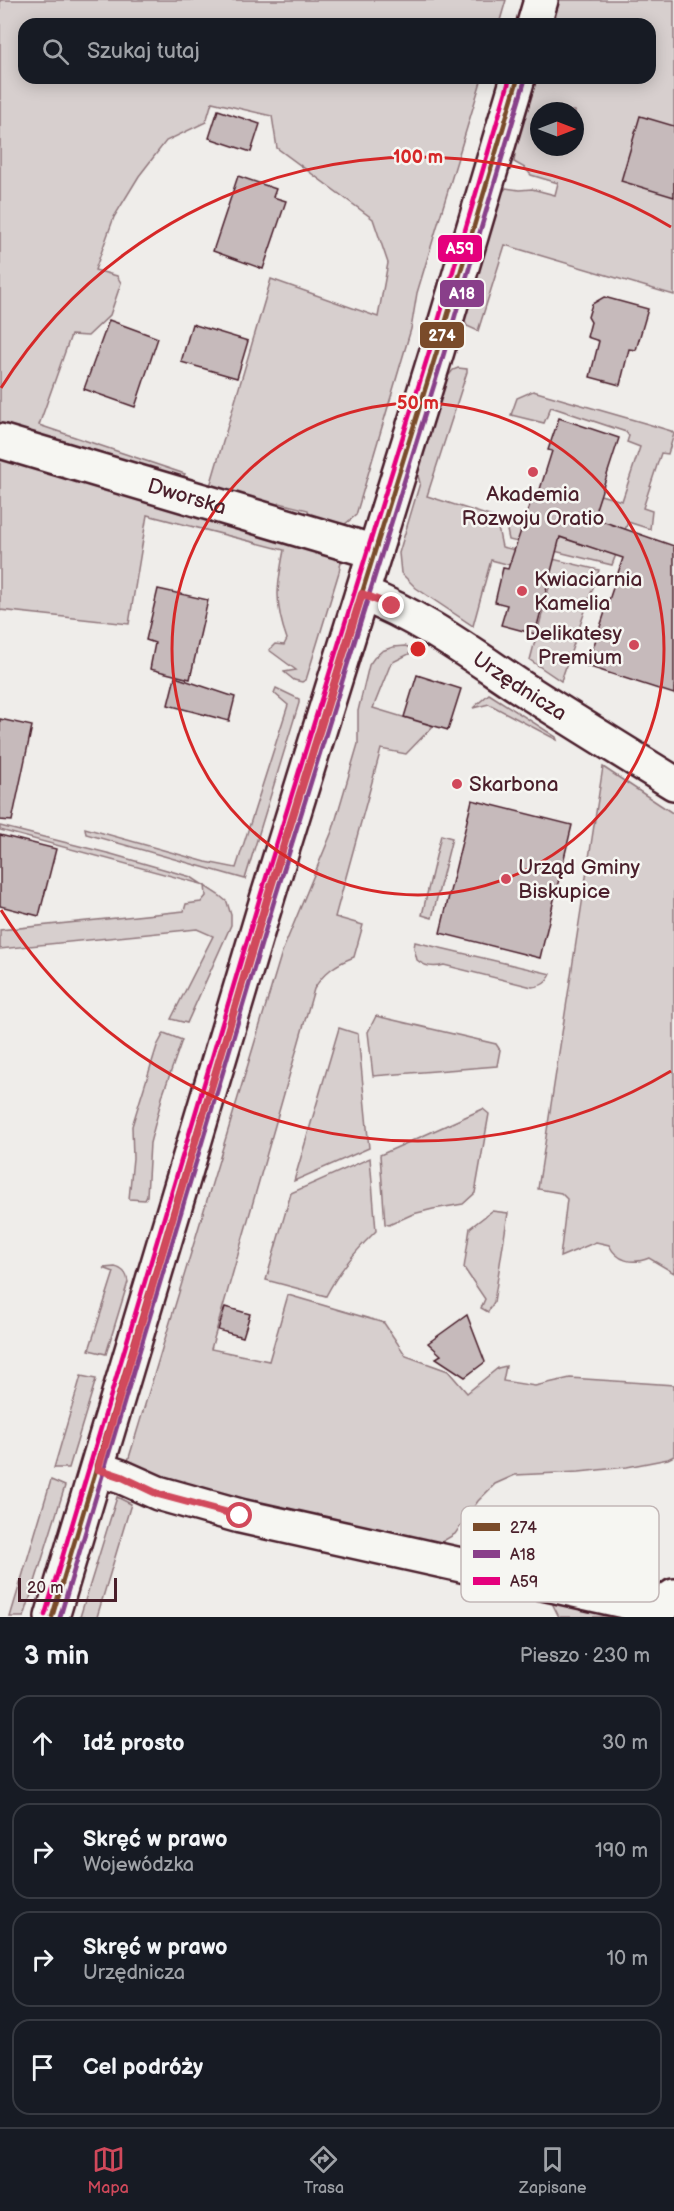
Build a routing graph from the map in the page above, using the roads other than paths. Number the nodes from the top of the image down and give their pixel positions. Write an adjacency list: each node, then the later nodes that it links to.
1 (541, 0): 2 (main road)
2 (536, 18)
3 (516, 84): 5 (main road)
4 (0, 441): 5 (main road, Dworska)
5 (375, 552): 6 (main road)
6 (362, 594): 7 (main road, Urzędnicza); 8 (main road)
7 (674, 783)
8 (98, 1469): 9 (main road); 12 (main road)
9 (461, 1566)
10 (674, 1596): 11 (main road)
11 (628, 1602)
12 (52, 1617)

